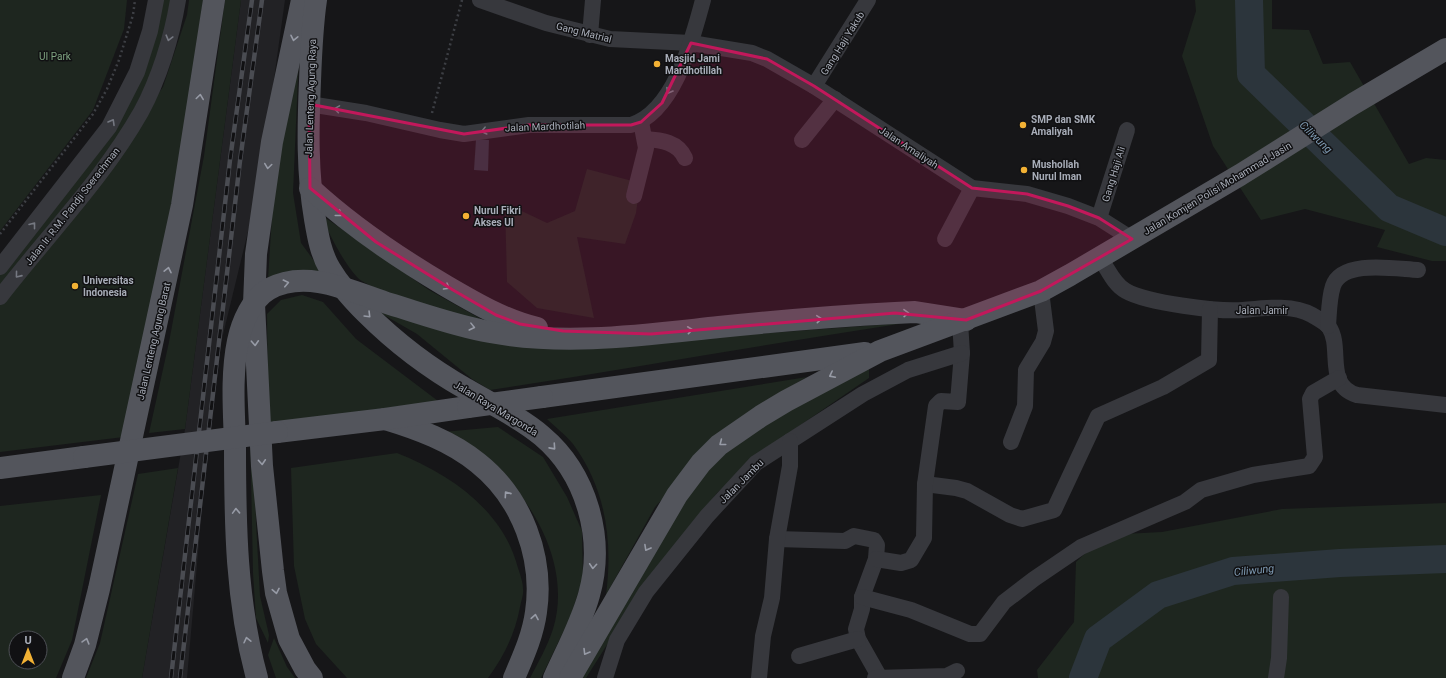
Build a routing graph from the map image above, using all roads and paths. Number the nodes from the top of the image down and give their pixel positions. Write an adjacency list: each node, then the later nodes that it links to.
1 (135, 0): 28 (path)
2 (156, 0): 32 (street, Jalan Ir. R.M. Pandji Soerachman, one-way to 2)
3 (178, 0): 36 (street, Jalan Ir. R.M. Pandji Soerachman, one-way to 36)
4 (214, 0): 59 (main road, Jalan Lenteng Agung Barat, one-way to 4)
5 (302, 0): 37 (main road, one-way to 37)
6 (316, 0): 17 (main road, Jalan Lenteng Agung Raya)
7 (462, 0): 19 (path)
8 (480, 0): 12 (street, Gang Matrial)
9 (593, 0): 12 (street)
10 (702, 0): 13 (street)
11 (868, 0): 15 (street, Gang Haji Yakub)
12 (590, 35): 13 (street, Gang Matrial)
13 (691, 43): 15 (street, Jalan Amaliyah); 18 (street, one-way to 18)
14 (1446, 49): 30 (main road, Jalan Komjen Polisi Mohammad Jasin)
15 (814, 86): 16 (street, Jalan Amaliyah)
16 (835, 100): 22 (street); 25 (street, Jalan Amaliyah)
17 (309, 104): 19 (street, Jalan Mardhotilah, one-way to 17); 24 (main road, Jalan Lenteng Agung Raya)
18 (641, 122): 19 (street, Jalan Mardhotilah, one-way to 19); 21 (street)
19 (429, 127)
20 (1127, 130): 27 (street, Gang Haji Ali)
21 (645, 139): 23 (street); 26 (street)
22 (802, 140)
23 (685, 158)
24 (310, 188): 34 (main road, Jalan Lenteng Agung Raya); 41 (main road, one-way to 41)
25 (972, 188): 27 (street, Jalan Amaliyah); 29 (street)
26 (634, 196)
27 (1100, 218): 30 (street, Jalan Amaliyah)
28 (0, 234)
29 (945, 239)
30 (1132, 240): 31 (main road, Jalan Komjen Polisi Mohammad Jasin)
31 (1100, 258): 35 (main road, Jalan Komjen Polisi Mohammad Jasin); 38 (street, Jalan Jamir)
32 (0, 267)
33 (1418, 270): 40 (street)
34 (341, 287): 37 (main road, one-way to 34); 41 (main road, one-way to 41); 64 (main road, Jalan Raya Margonda, one-way to 64)
35 (1041, 291): 39 (main road); 48 (street)
36 (0, 297)
37 (254, 304): 60 (main road, one-way to 37); 61 (main road, one-way to 61)
38 (1210, 309): 40 (street, Jalan Jamir); 50 (street)
39 (963, 321): 41 (main road, one-way to 39); 42 (main road); 43 (street)
40 (1328, 326): 44 (street)
41 (651, 334)
42 (880, 351): 46 (main road, bridge); 65 (main road, one-way to 65)
43 (962, 353): 47 (street, Jalan Jambu); 50 (street)
44 (1339, 378): 45 (street); 53 (street)
45 (1446, 405)
46 (385, 419): 49 (main road, bridge); 56 (main road, one-way to 46)
47 (790, 441): 51 (street); 66 (street, Jalan Jambu)
48 (1011, 442)
49 (0, 468)
50 (925, 484): 52 (street)
51 (776, 539): 52 (street); 67 (street)
52 (876, 559): 53 (street)
53 (862, 597): 55 (street)
54 (1281, 597): 69 (street)
55 (858, 639): 57 (street); 68 (street)
56 (524, 654): 62 (main road); 63 (main road)
57 (799, 656)
58 (957, 671): 68 (street)
59 (73, 678)
60 (257, 678)
61 (312, 678)
62 (508, 678)
63 (514, 678)
64 (554, 678)
65 (570, 678)
66 (605, 678)
67 (759, 678)
68 (878, 678)
69 (1276, 678)

